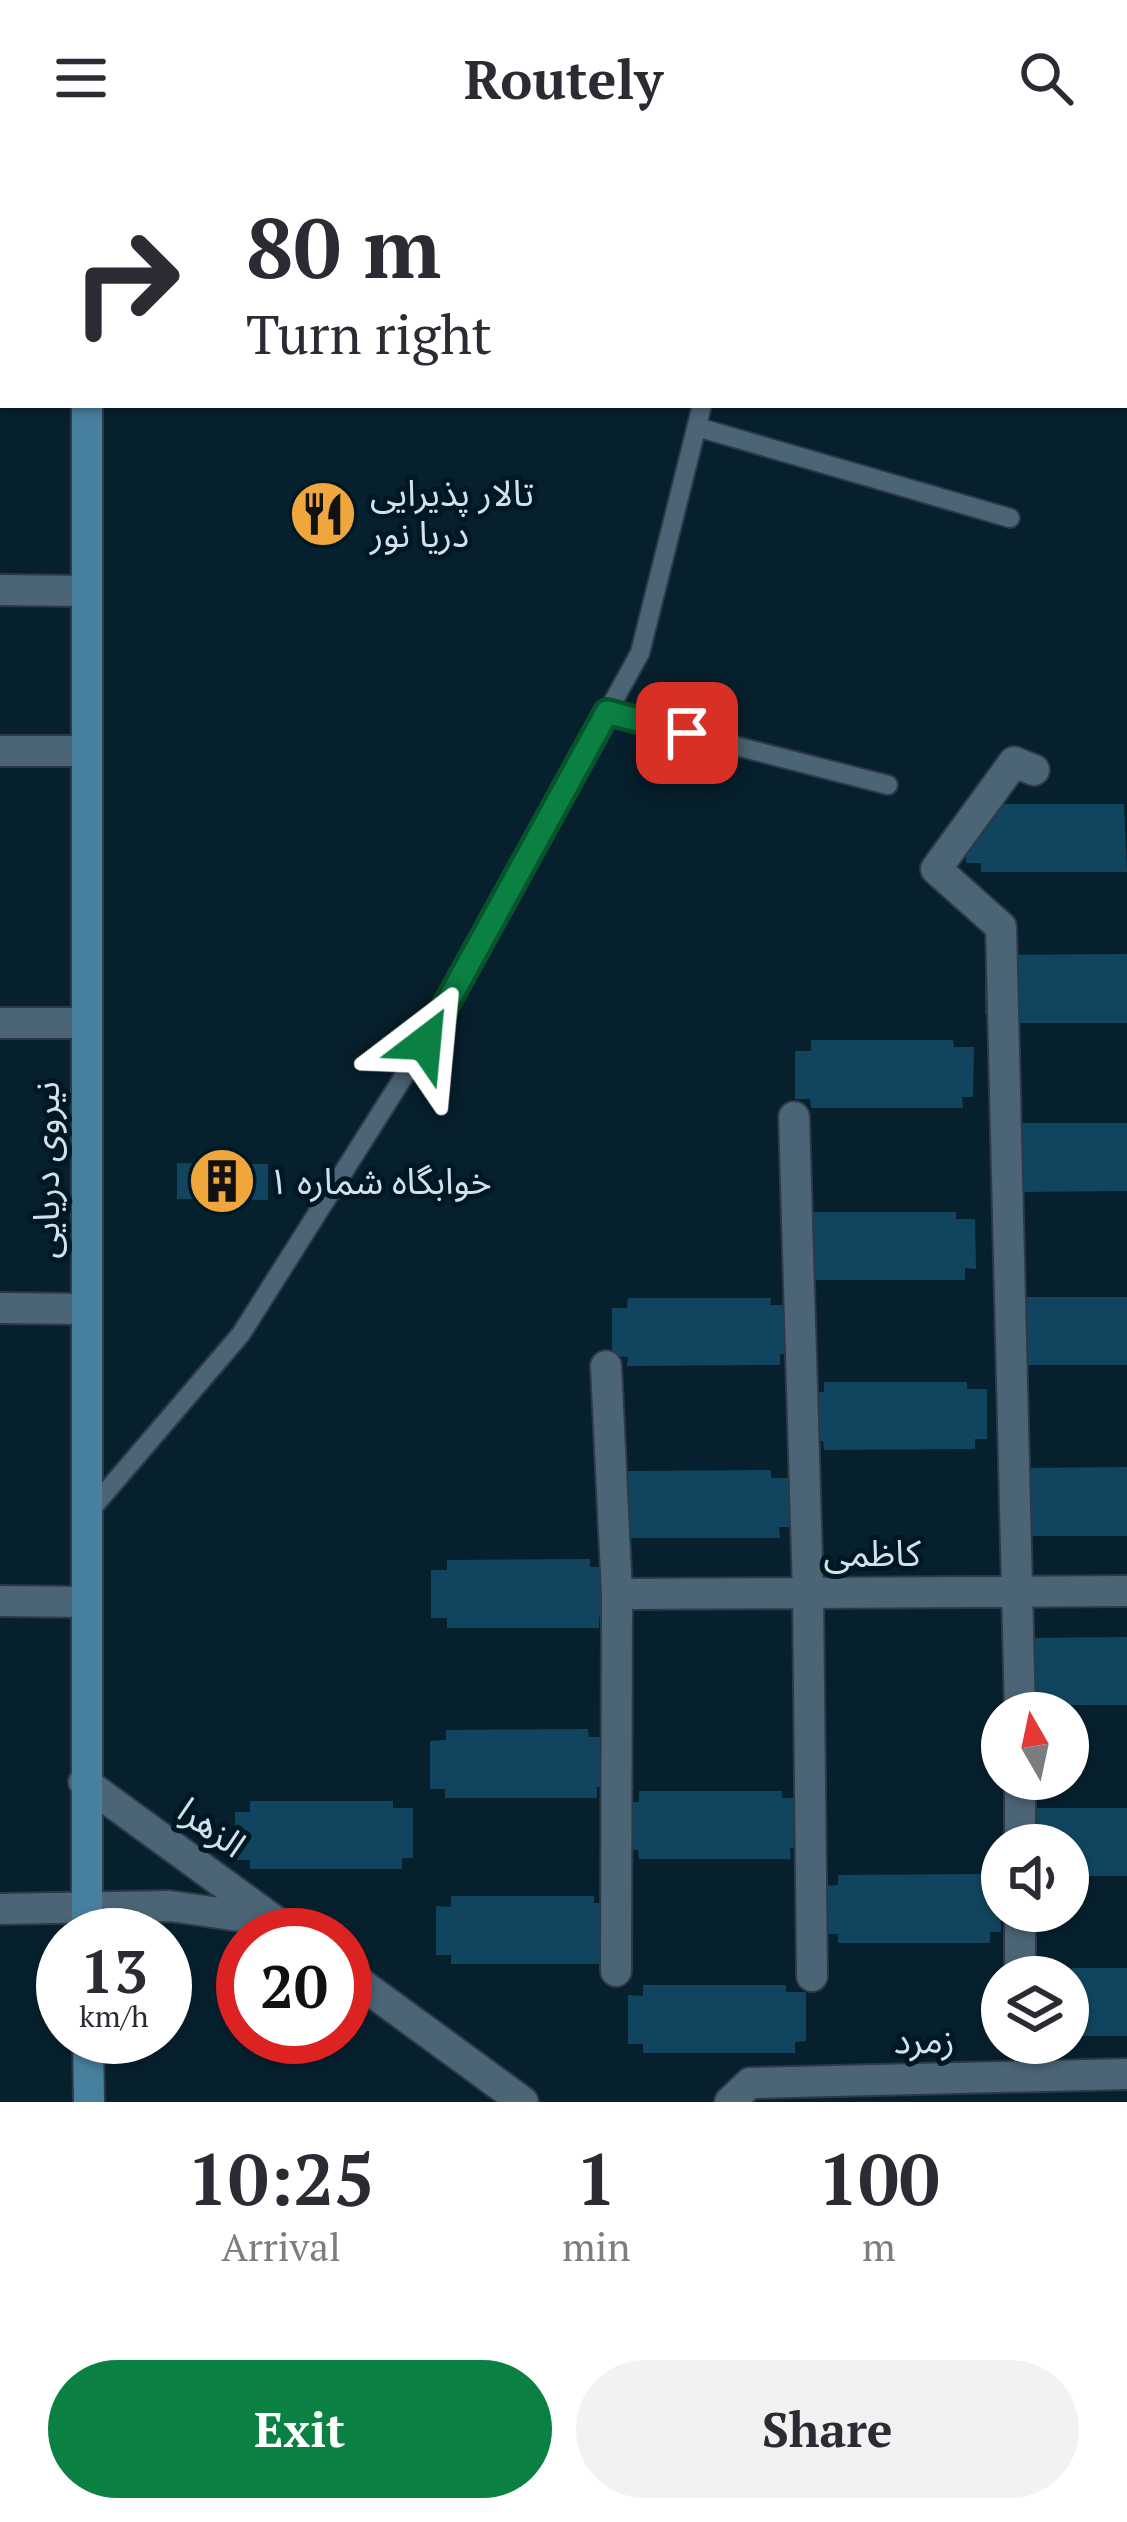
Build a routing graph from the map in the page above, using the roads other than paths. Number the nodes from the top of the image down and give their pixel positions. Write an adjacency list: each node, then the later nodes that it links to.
1 (87, 408): 6 (main road, نیروی دریایی)
2 (701, 408): 3 (lane)
3 (697, 427): 4 (lane); 7 (lane)
4 (1010, 518)
5 (0, 590): 6 (street)
6 (85, 591): 9 (main road, نیروی دریایی)
7 (607, 712): 11 (lane); 18 (lane)
8 (0, 751): 9 (street)
9 (85, 751): 13 (main road, نیروی دریایی)
10 (1034, 770): 21 (street)
11 (888, 785)
12 (0, 1023): 13 (street)
13 (85, 1023): 16 (main road, نیروی دریایی)
14 (794, 1117): 20 (street)
15 (0, 1308): 16 (street)
16 (85, 1309): 18 (main road, نیروی دریایی)
17 (606, 1366): 22 (street)
18 (85, 1516): 24 (main road, نیروی دریایی)
19 (1127, 1591): 21 (street, کاظمی)
20 (808, 1592): 21 (street, کاظمی); 22 (street, کاظمی); 32 (street)
21 (1019, 1592): 25 (street)
22 (617, 1594): 31 (street)
23 (0, 1601): 24 (street)
24 (85, 1601): 26 (main road, نیروی دریایی)
25 (1020, 1692)
26 (84, 1782): 27 (main road, نیروی دریایی); 28 (street, الزهرا)
27 (87, 1908)
28 (257, 1908)
29 (0, 1909): 30 (street)
30 (36, 1914)
31 (616, 1971)
32 (812, 1976)
33 (372, 1992): 37 (street)
34 (88, 2064): 36 (main road)
35 (1127, 2074): 38 (street, زمرد)
36 (89, 2102)
37 (523, 2102)
38 (730, 2102)

